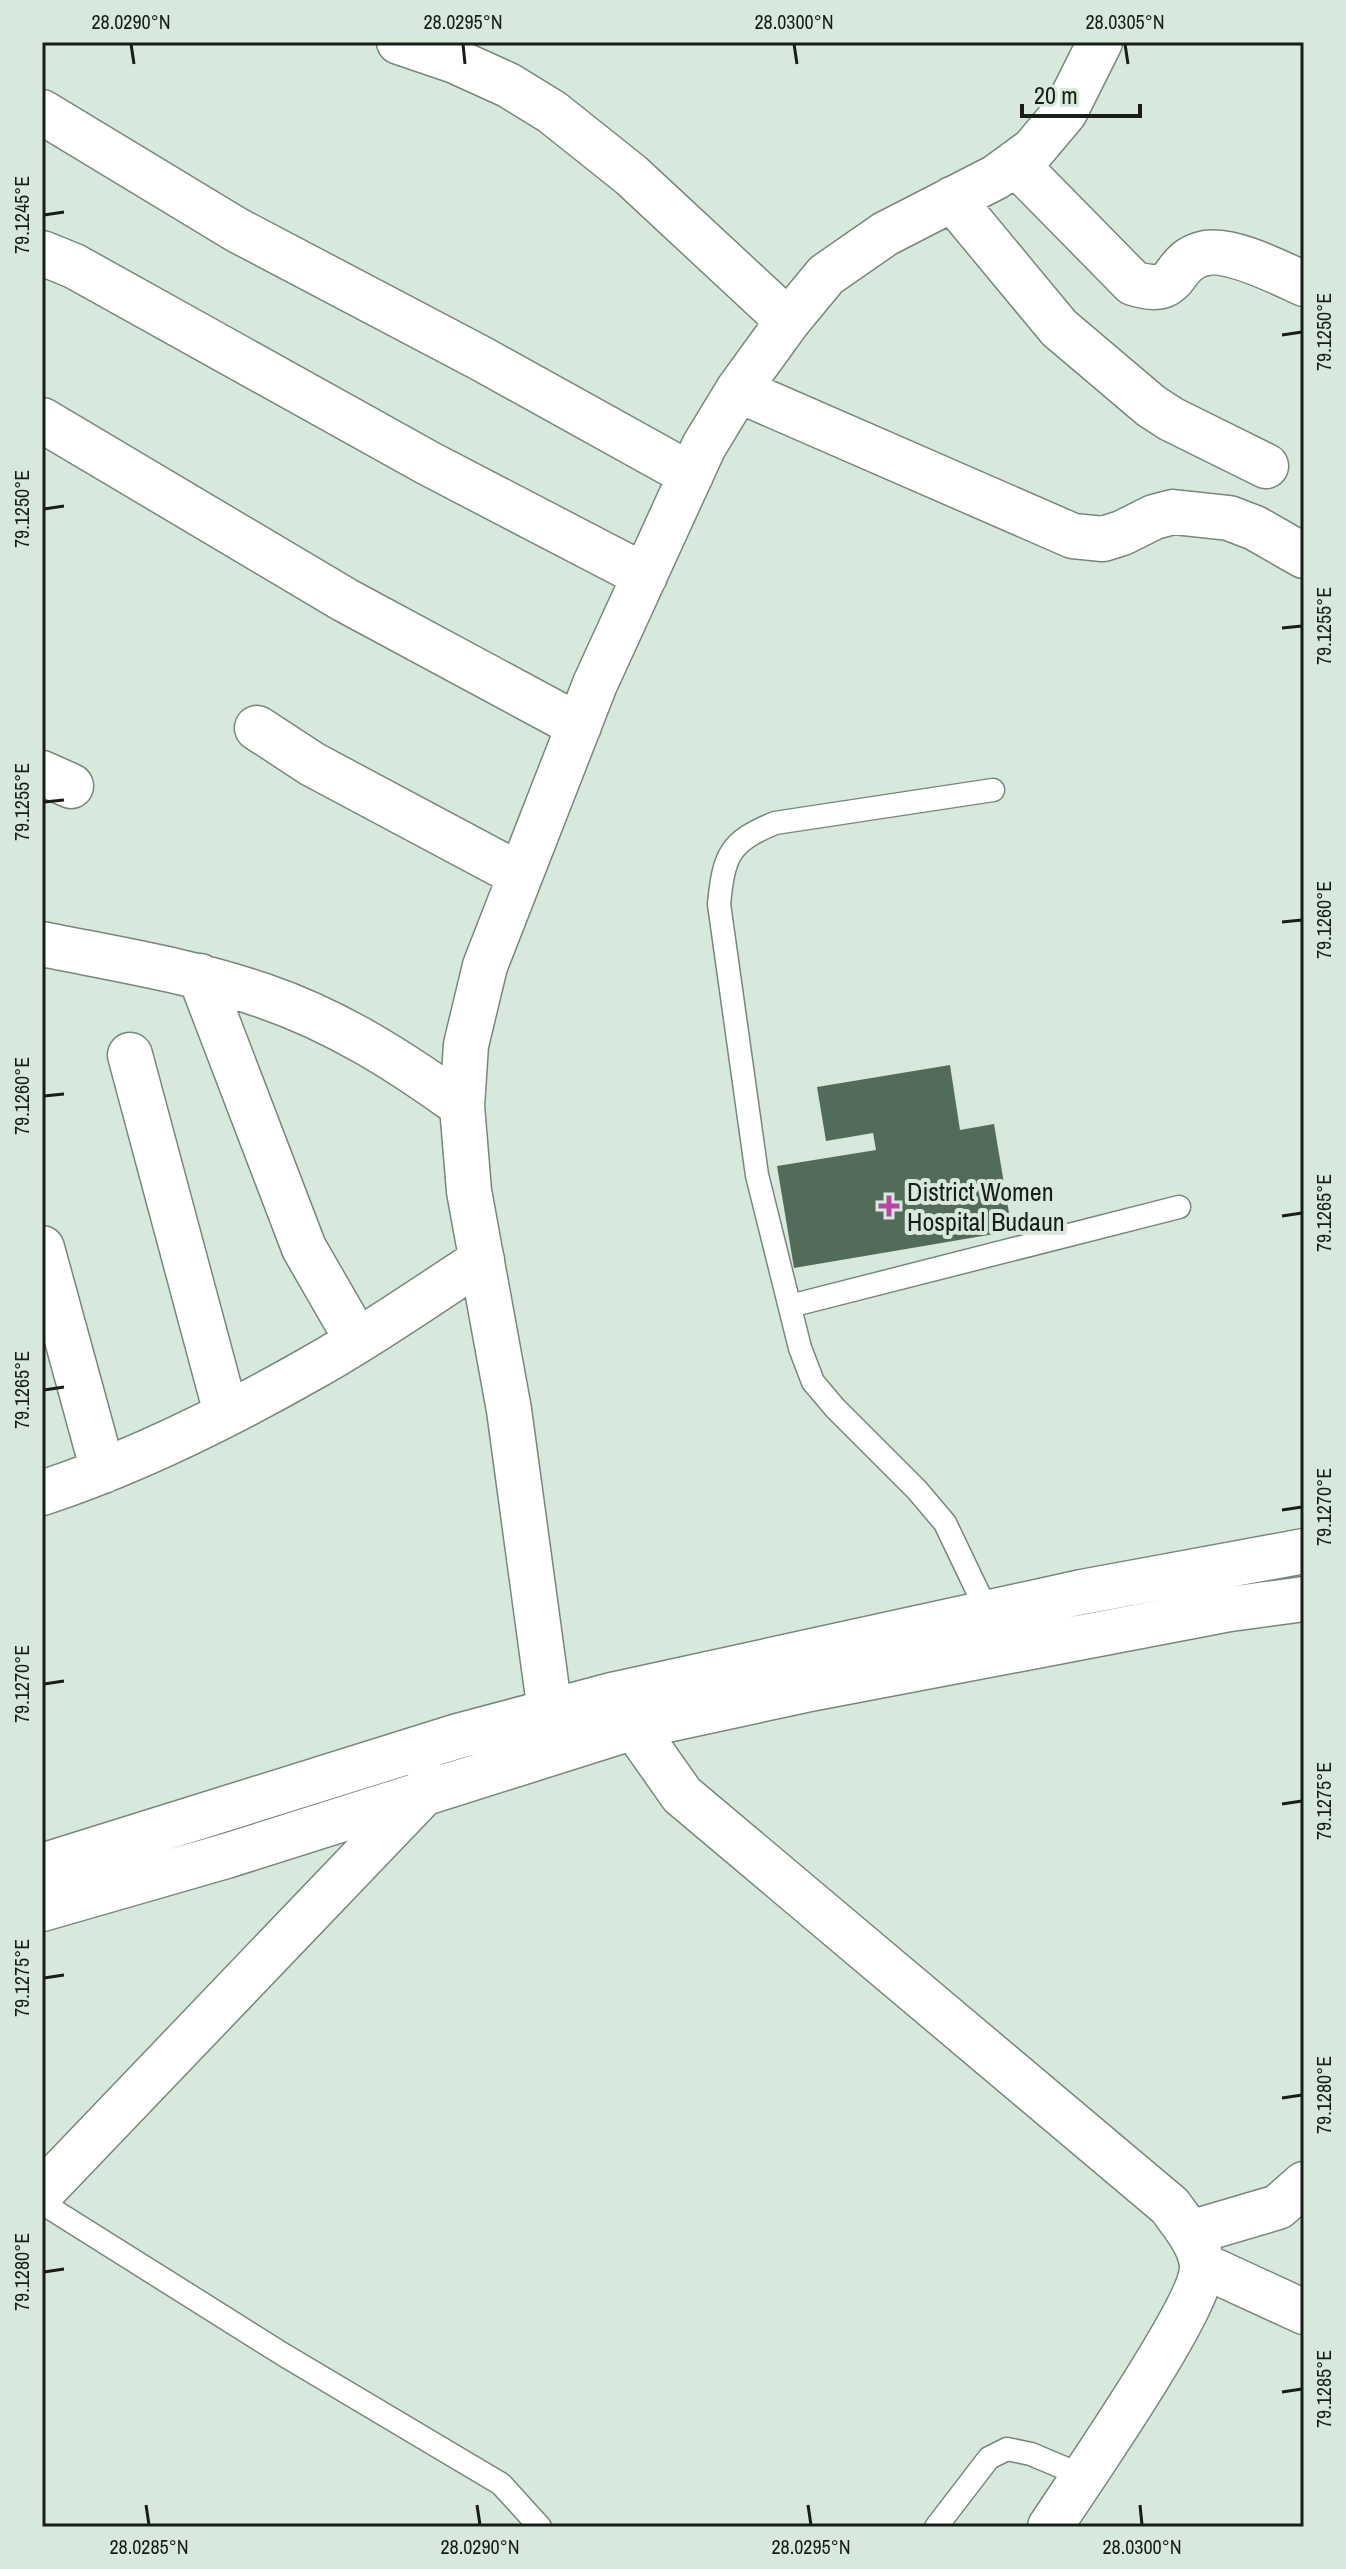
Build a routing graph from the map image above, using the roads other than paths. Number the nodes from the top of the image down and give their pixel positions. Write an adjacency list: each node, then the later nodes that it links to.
1 (399, 42): 8 (street)
2 (1091, 45): 4 (street)
3 (42, 112): 12 (street)
4 (1015, 163): 5 (street); 7 (street)
5 (952, 199): 8 (street); 11 (street)
6 (42, 253): 14 (street)
7 (1304, 284)
8 (788, 321): 9 (street)
9 (738, 390): 12 (street); 13 (street)
10 (42, 420): 15 (street)
11 (1266, 466)
12 (691, 475): 14 (street)
13 (1304, 556)
14 (645, 576): 15 (street)
15 (579, 726): 18 (street)
16 (257, 728): 18 (street)
17 (993, 790): 26 (lane)
18 (520, 875): 22 (street)
19 (42, 944): 20 (street)
20 (200, 976): 22 (street); 27 (street)
21 (130, 1055): 28 (street)
22 (462, 1106): 25 (street)
23 (1179, 1207): 26 (lane)
24 (42, 1248): 29 (street)
25 (482, 1260): 27 (street); 35 (street)
26 (790, 1306): 33 (lane)
27 (357, 1340): 28 (street)
28 (226, 1413): 29 (street)
29 (103, 1471): 30 (street)
30 (42, 1493)
31 (1304, 1551): 33 (street)
32 (1304, 1599): 34 (street)
33 (988, 1613): 34 (street)
34 (623, 1711): 35 (street); 37 (street); 43 (street)
35 (550, 1712): 36 (street)
36 (458, 1736): 37 (street); 38 (street)
37 (421, 1796): 39 (street); 41 (street)
38 (42, 1866)
39 (42, 1909)
40 (1304, 2184): 43 (street)
41 (42, 2192)
42 (42, 2203): 46 (lane)
43 (1196, 2249): 44 (street); 45 (street)
44 (1304, 2312)
45 (1083, 2476): 47 (lane); 48 (street)
46 (540, 2527)
47 (936, 2527)
48 (1050, 2527)

